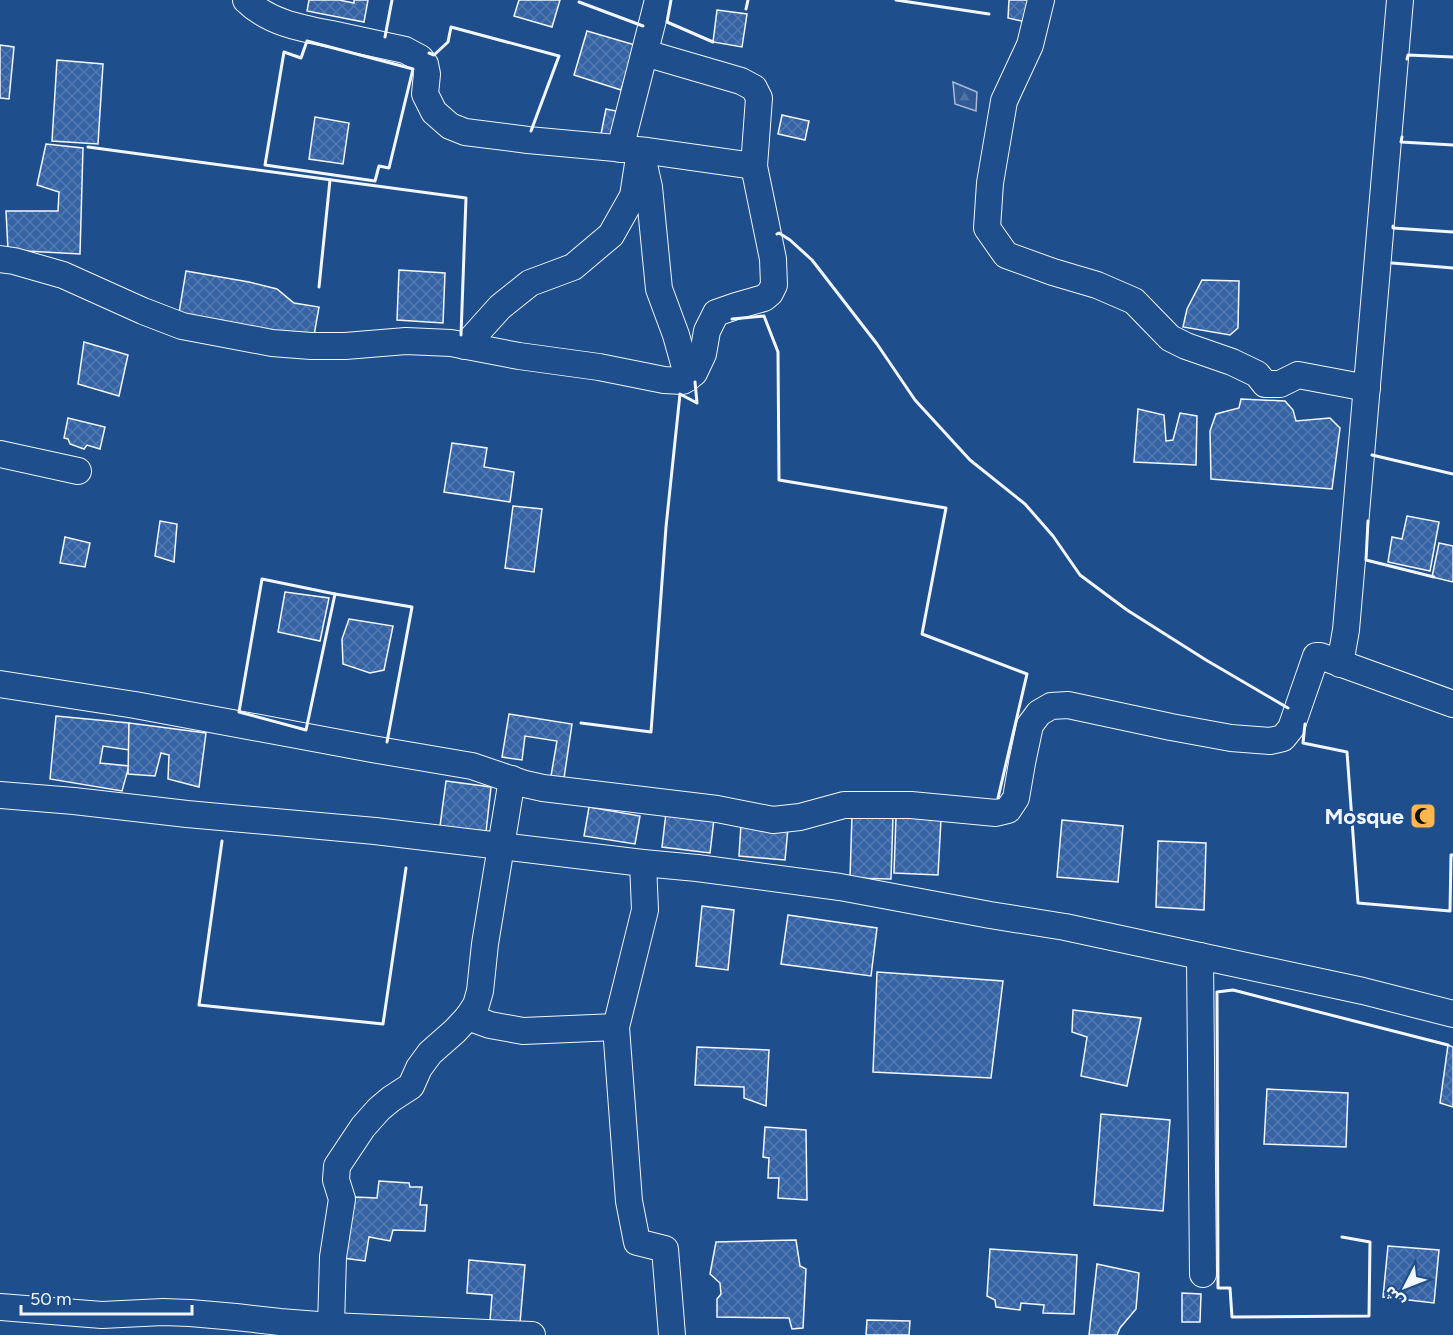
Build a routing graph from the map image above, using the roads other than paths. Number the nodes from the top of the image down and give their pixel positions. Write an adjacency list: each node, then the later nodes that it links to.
1 (246, 0): 6 (street)
2 (658, 0): 5 (street)
3 (1041, 0): 11 (street)
4 (1400, 0): 11 (street)
5 (645, 53): 6 (street); 7 (street)
6 (630, 150): 7 (street); 9 (street); 10 (street)
7 (754, 166): 10 (street)
8 (0, 259): 9 (street)
9 (465, 346): 10 (street)
10 (688, 378)
11 (1367, 388): 14 (street)
12 (0, 454): 13 (street)
13 (78, 471)
14 (1340, 664): 16 (street); 17 (street)
15 (0, 684): 17 (street)
16 (1453, 704)
17 (512, 779): 19 (street)
18 (0, 795): 19 (street)
19 (501, 846): 20 (street); 23 (street)
20 (643, 863): 21 (street); 24 (street)
21 (1200, 956): 22 (street); 25 (street)
22 (1453, 1014)
23 (468, 1017): 24 (street); 28 (street)
24 (616, 1027): 31 (street)
25 (1203, 1274)
26 (0, 1307): 27 (street)
27 (137, 1324): 28 (street)
28 (335, 1329): 29 (street)
29 (402, 1332): 30 (street)
30 (532, 1335)
31 (672, 1335)

